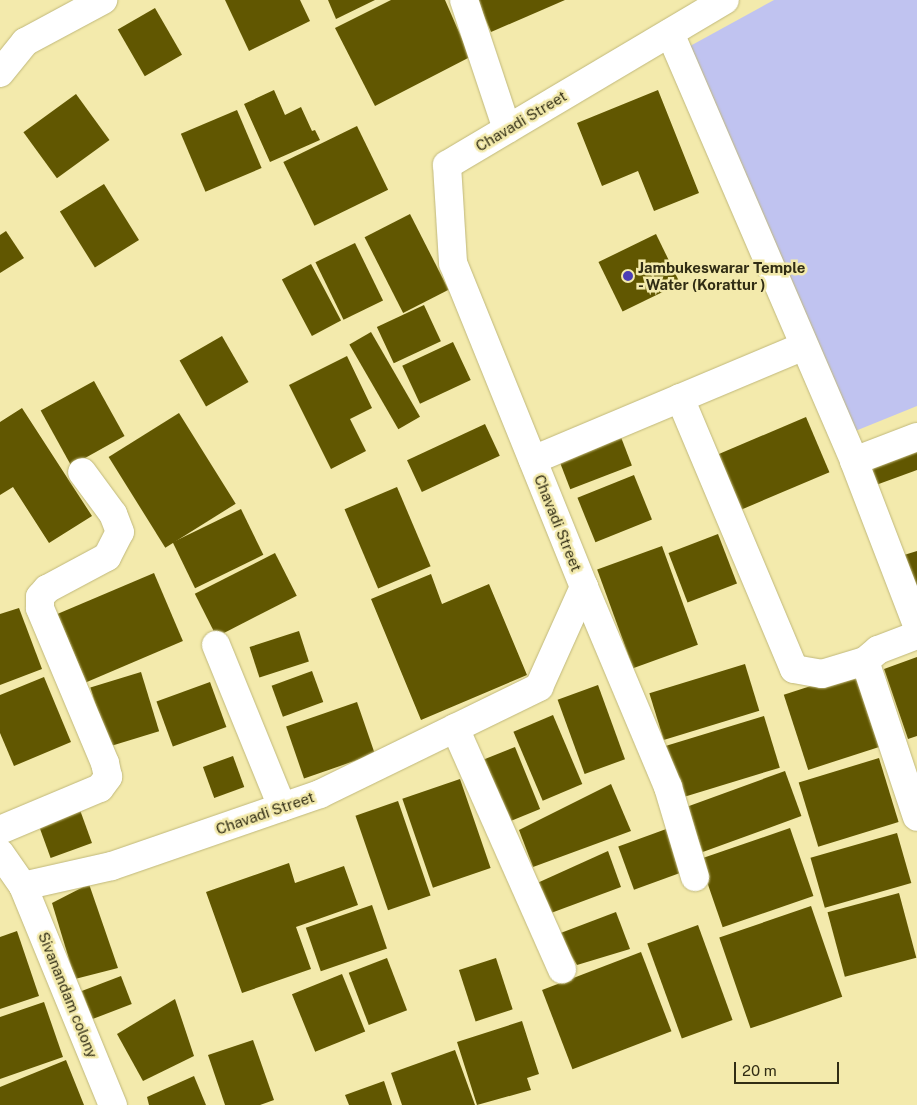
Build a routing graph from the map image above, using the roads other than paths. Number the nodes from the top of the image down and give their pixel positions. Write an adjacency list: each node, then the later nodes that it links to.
1 (103, 0): 5 (street)
2 (464, 0): 6 (street)
3 (725, 0): 4 (street, Chavadi Street)
4 (670, 33): 6 (street, Chavadi Street); 7 (street)
5 (0, 73)
6 (507, 130): 10 (street, Chavadi Street)
7 (804, 346): 8 (street); 11 (street)
8 (680, 398): 10 (street); 17 (street)
9 (917, 437): 11 (street)
10 (533, 460): 13 (street, Chavadi Street)
11 (854, 461): 14 (street)
12 (82, 472): 21 (street)
13 (584, 587): 18 (street, Chavadi Street); 23 (street)
14 (917, 625)
15 (917, 635): 17 (street)
16 (216, 645): 19 (street)
17 (865, 661): 20 (street)
18 (456, 728): 19 (street, Chavadi Street); 25 (street)
19 (282, 807): 24 (street, Chavadi Street)
20 (917, 817)
21 (0, 830)
22 (0, 853): 24 (street, Sivanandam colony)
23 (695, 877)
24 (23, 886): 26 (street, Sivanandam colony)
25 (562, 969)
26 (113, 1105)

